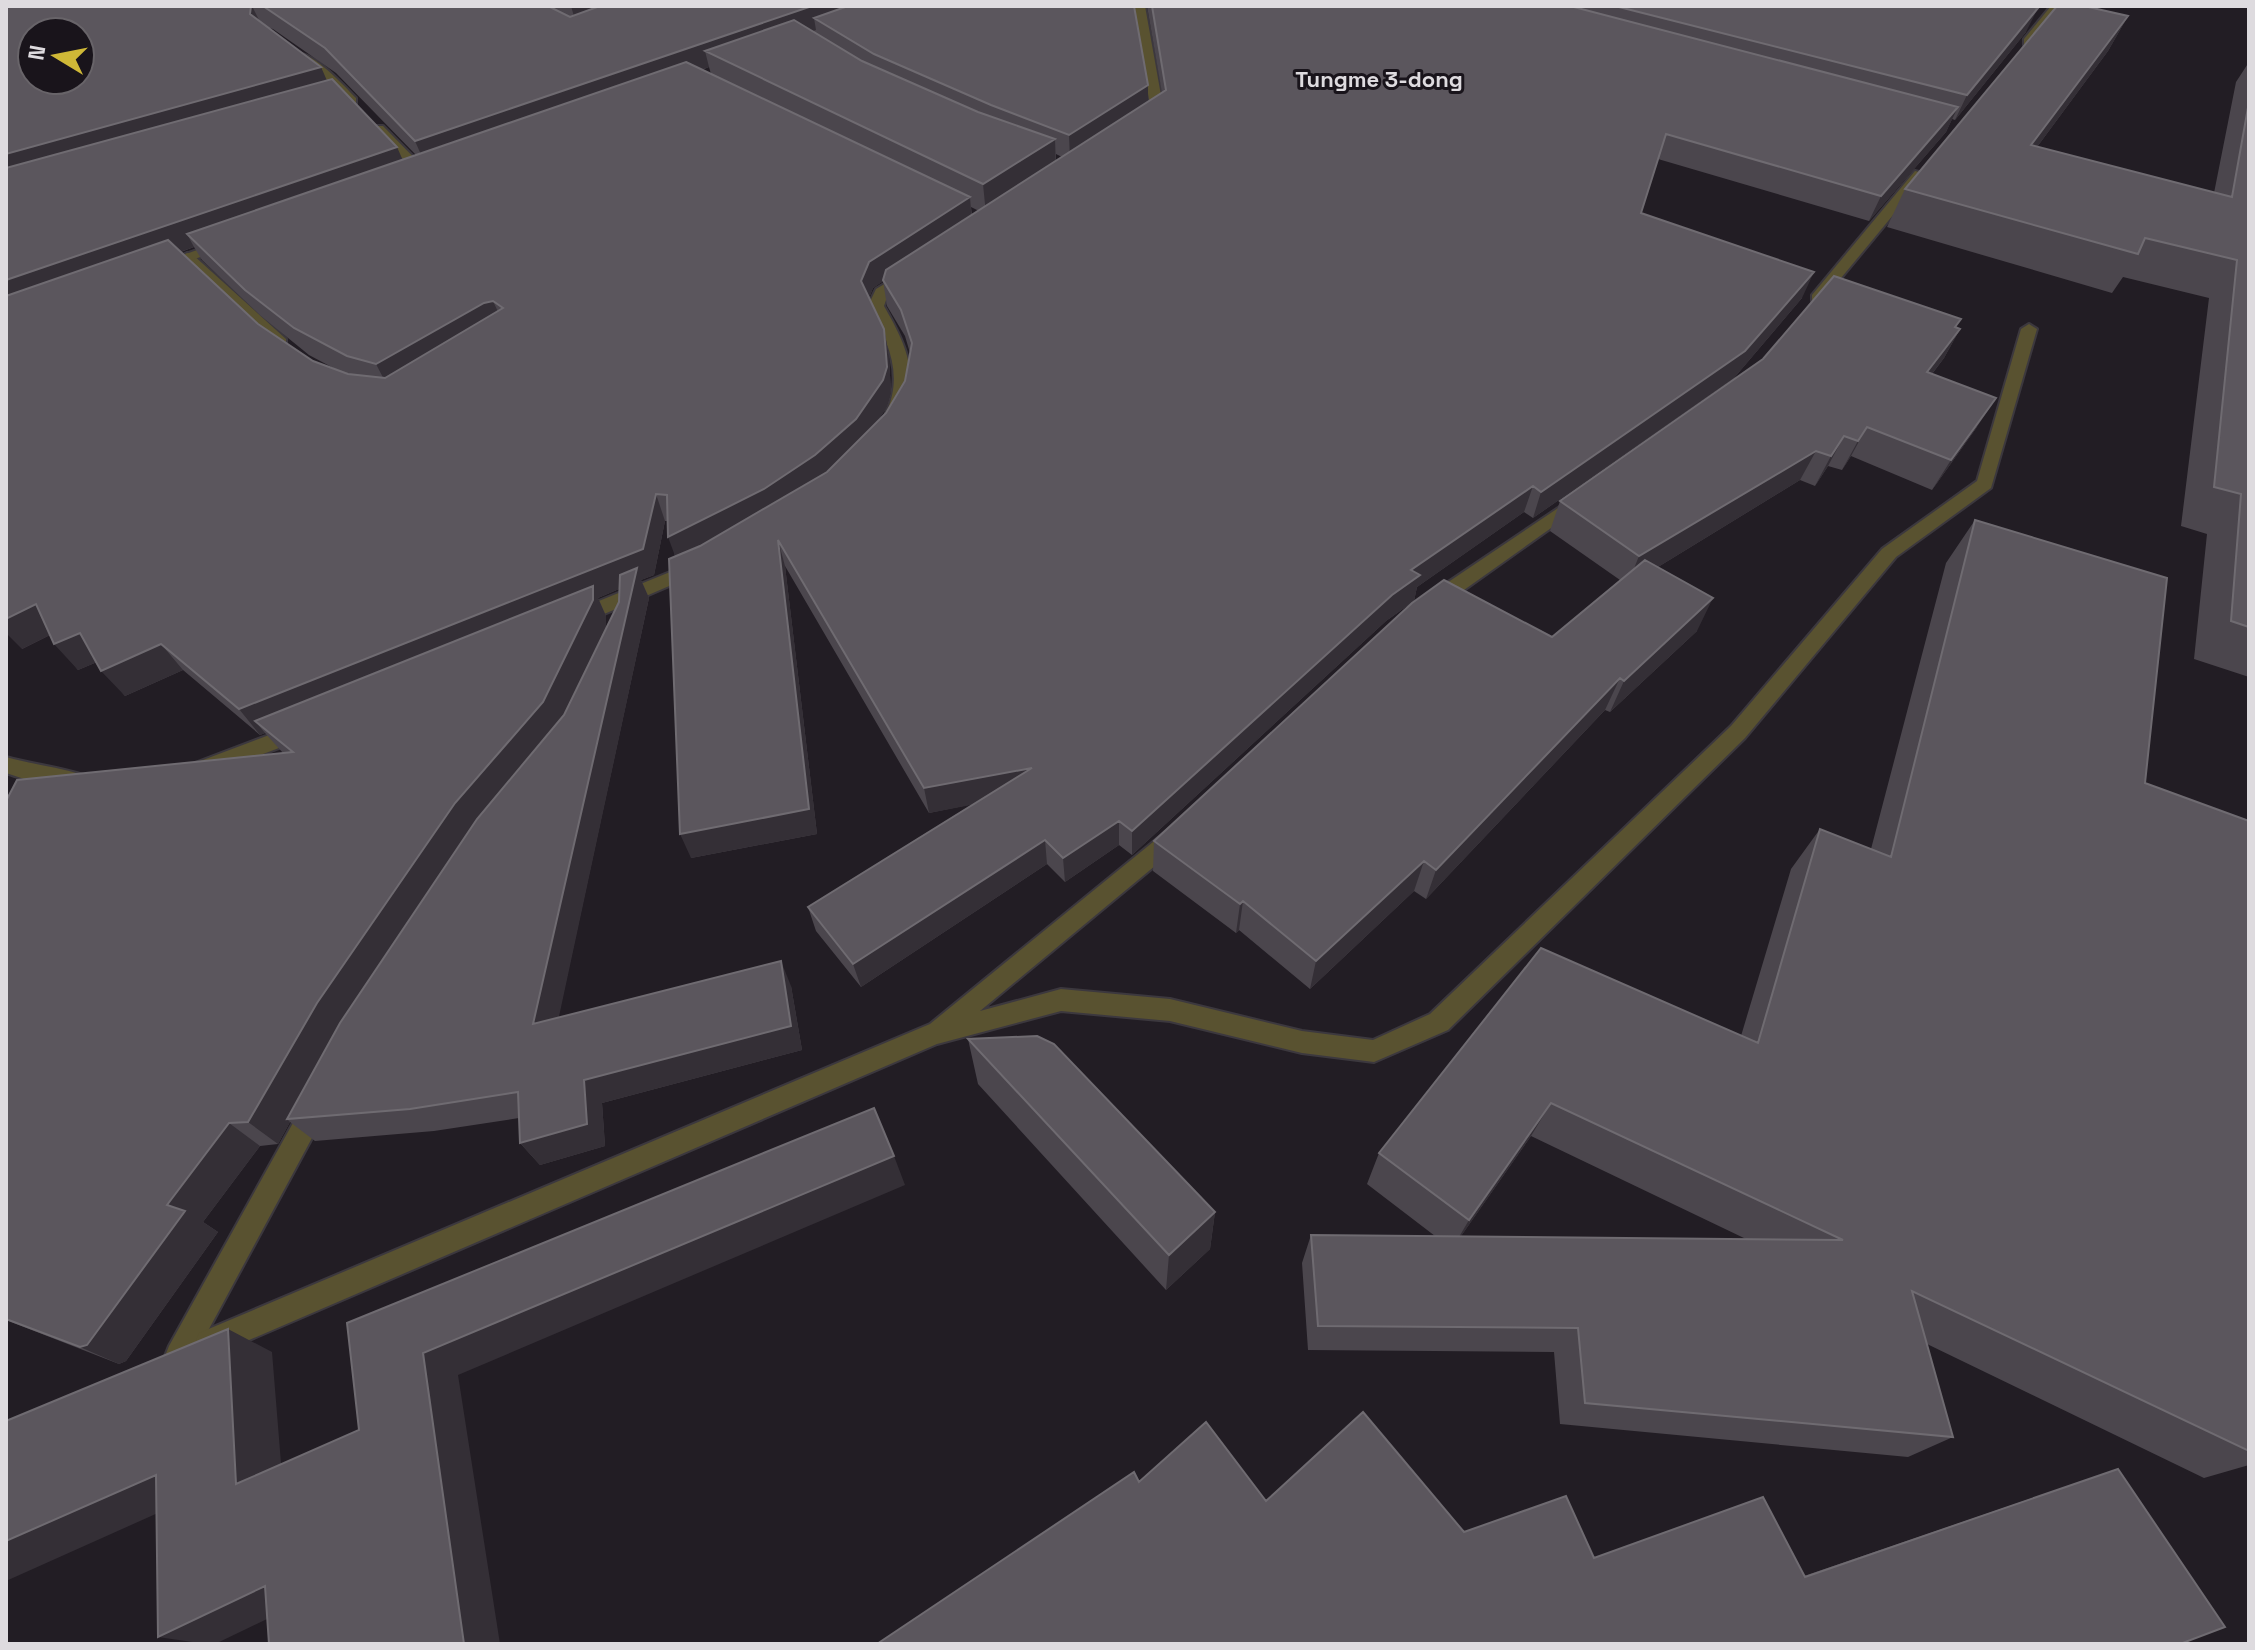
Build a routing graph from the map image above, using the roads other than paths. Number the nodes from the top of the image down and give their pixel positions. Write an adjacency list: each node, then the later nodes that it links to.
1 (1139, 6): 9 (street)
2 (2057, 6): 4 (street)
3 (292, 51): 5 (street)
4 (2019, 53)
5 (346, 95): 6 (street); 7 (street)
6 (331, 100)
7 (357, 107)
8 (368, 118): 11 (street)
9 (1134, 128)
10 (1929, 164): 16 (street)
11 (436, 169)
12 (244, 237): 13 (street)
13 (187, 257): 15 (street); 18 (street)
14 (921, 266): 19 (street)
15 (141, 273)
16 (1803, 314)
17 (2029, 329): 31 (street)
18 (298, 356)
19 (886, 428)
20 (1589, 493): 23 (street)
21 (714, 558): 22 (street)
22 (619, 600): 24 (street); 25 (street)
23 (1421, 610)
24 (562, 624)
25 (619, 630)
26 (317, 725): 28 (street)
27 (6, 765): 29 (street)
28 (183, 774)
29 (97, 784)
30 (1193, 819): 31 (street)
31 (934, 1034): 33 (street)
32 (331, 1079): 33 (street)
33 (179, 1356): 34 (street)
34 (150, 1368)

